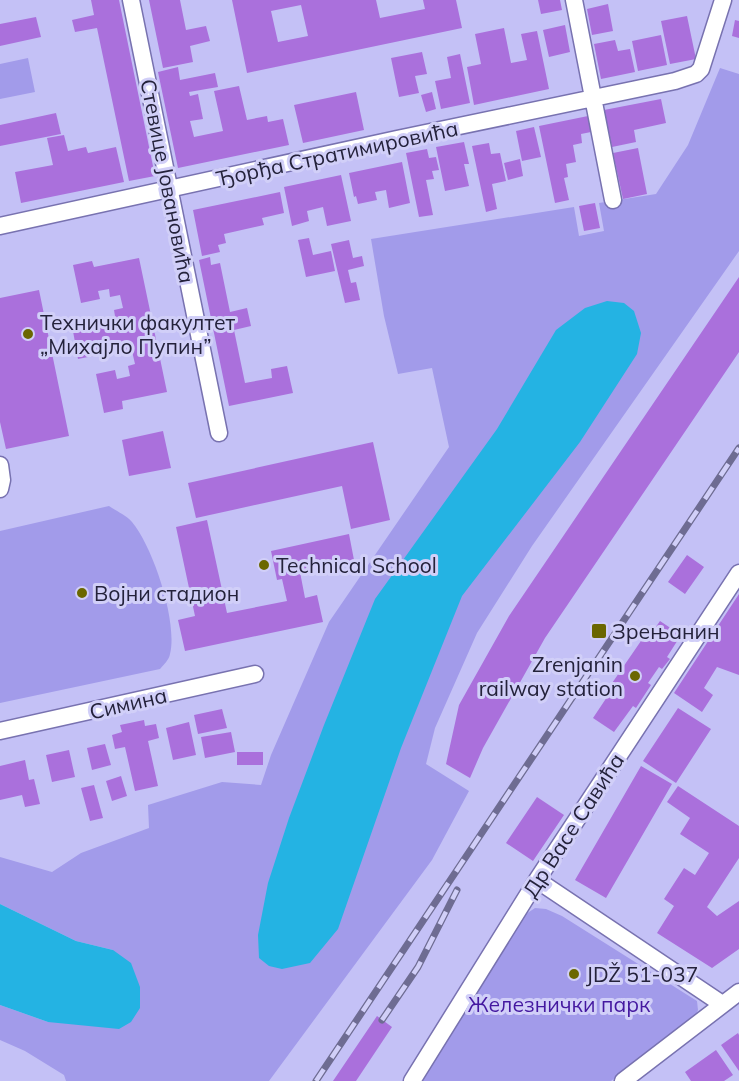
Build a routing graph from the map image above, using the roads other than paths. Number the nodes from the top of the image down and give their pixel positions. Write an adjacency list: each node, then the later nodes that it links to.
1 (131, 0): 5 (street, Стевице Јовановића)
2 (574, 0): 4 (street)
3 (723, 0): 4 (street, Ђорђа Стратимировића)
4 (595, 98): 5 (street, Ђорђа Стратимировића); 6 (street)
5 (169, 190): 7 (street, Ђорђа Стратимировића); 8 (street, Стевице Јовановића)
6 (613, 200)
7 (0, 226)
8 (219, 433)
9 (0, 465): 10 (street)
10 (0, 489)
11 (739, 573): 14 (street, Др Васе Савића)
12 (255, 674): 13 (street, Симина)
13 (0, 731)
14 (537, 879): 16 (street); 17 (street, Др Васе Савића)
15 (739, 992): 16 (street)
16 (722, 1004): 18 (street)
17 (412, 1081)
18 (623, 1081)

